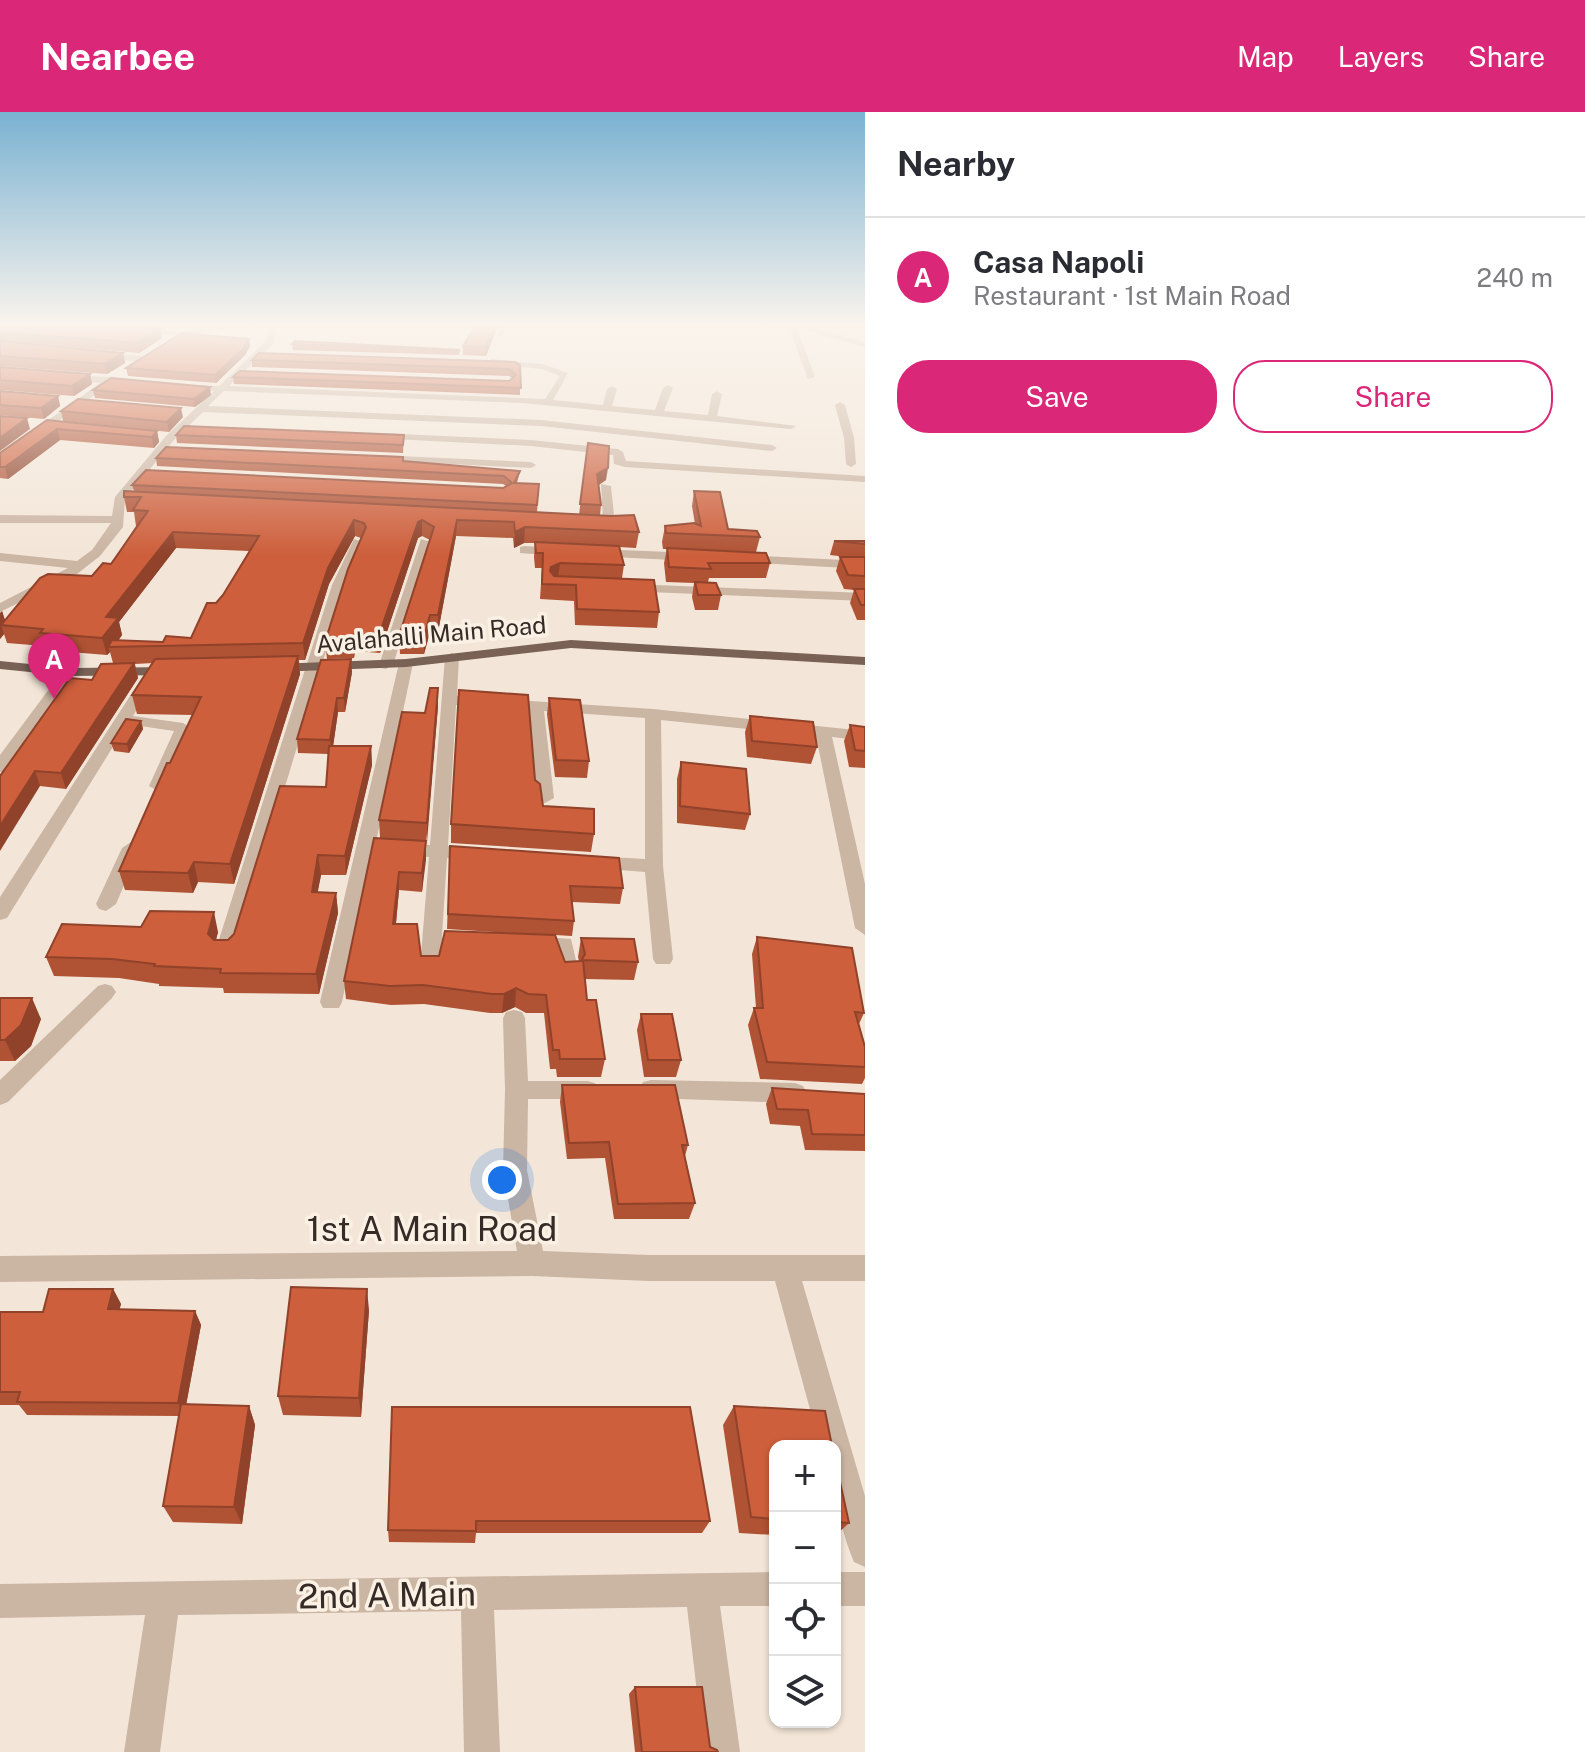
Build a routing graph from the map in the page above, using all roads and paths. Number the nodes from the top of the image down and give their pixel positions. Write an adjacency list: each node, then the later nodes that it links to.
1 (70, 402): 2 (street)
2 (77, 402): 8 (street); 18 (street)
3 (207, 402): 13 (street)
4 (513, 402): 9 (street)
5 (608, 402): 11 (street)
6 (663, 402): 14 (street)
7 (715, 402): 16 (street)
8 (92, 403)
9 (547, 403): 11 (street)
10 (840, 405): 27 (street)
11 (606, 410): 14 (street)
12 (181, 411): 13 (street)
13 (198, 411): 15 (street); 22 (street)
14 (658, 414): 16 (street)
15 (369, 416): 19 (street); 29 (street)
16 (712, 419): 20 (street)
17 (31, 423): 18 (street)
18 (47, 425): 21 (street); 34 (street)
19 (362, 425)
20 (791, 426)
21 (62, 427)
22 (181, 428): 23 (street); 26 (street)
23 (196, 428)
24 (155, 436): 26 (street)
25 (371, 436): 40 (street)
26 (170, 438): 30 (street)
27 (849, 438): 28 (street); 35 (street)
28 (865, 439)
29 (772, 448)
30 (161, 449): 31 (street); 37 (street)
31 (177, 449)
32 (359, 457): 33 (street)
33 (404, 459): 36 (street); 38 (street)
34 (0, 460)
35 (851, 464)
36 (531, 465)
37 (143, 472): 39 (street); 42 (street)
38 (401, 472)
39 (158, 473)
40 (865, 479)
41 (605, 486): 46 (street)
42 (119, 499): 43 (street); 45 (street)
43 (135, 500)
44 (0, 519): 45 (street)
45 (117, 520): 55 (street)
46 (578, 523)
47 (358, 542): 65 (street)
48 (425, 542): 64 (street)
49 (524, 550): 50 (street)
50 (572, 552)
51 (587, 553): 53 (street)
52 (0, 557): 55 (street)
53 (713, 558)
54 (728, 559): 56 (street)
55 (79, 565): 59 (street)
56 (865, 565)
57 (616, 588): 58 (street)
58 (865, 597)
59 (0, 608)
60 (452, 657): 61 (main road, Avalahalli Main Road); 62 (main road, Avalahalli Main Road); 70 (street)
61 (865, 661)
62 (406, 663): 64 (main road, Avalahalli Main Road); 80 (street)
63 (0, 665): 68 (main road)
64 (386, 665): 65 (main road, Avalahalli Main Road)
65 (313, 667): 66 (main road, Avalahalli Main Road); 89 (street)
66 (257, 669)
67 (197, 671): 69 (main road)
68 (69, 672): 69 (main road); 76 (street)
69 (152, 672): 73 (street)
70 (450, 700): 71 (street); 81 (street)
71 (536, 706): 72 (street); 77 (street)
72 (653, 714): 74 (street); 84 (street)
73 (122, 719): 78 (street); 86 (street)
74 (823, 732): 75 (street); 87 (street)
75 (865, 736)
76 (0, 767)
77 (545, 798)
78 (151, 801)
79 (138, 831): 85 (street)
80 (367, 847): 81 (street); 94 (street)
81 (439, 852): 82 (street); 91 (street)
82 (500, 856)
83 (577, 861): 84 (street)
84 (654, 866): 90 (street)
85 (106, 904)
86 (0, 913)
87 (865, 928)
88 (505, 942): 92 (street)
89 (225, 952)
90 (663, 959)
91 (430, 967)
92 (569, 973)
93 (105, 992): 98 (street)
94 (331, 1002)
95 (514, 1018): 96 (street)
96 (517, 1090): 97 (street); 99 (street)
97 (817, 1094)
98 (0, 1095)
99 (532, 1263): 100 (street, 1st A Main Road); 102 (street, 1st A Main Road)
100 (785, 1268): 101 (street, 1st A Main Road); 103 (street)
101 (865, 1268)
102 (0, 1269)
103 (865, 1551)
104 (701, 1589): 105 (street, 2nd A Main); 108 (street, 2nd A Main); 113 (street)
105 (769, 1589)
106 (841, 1589): 107 (street)
107 (865, 1589)
108 (477, 1593): 109 (street, 2nd A Main); 112 (street)
109 (164, 1598): 110 (street, 2nd A Main); 111 (street)
110 (0, 1601)
111 (142, 1752)
112 (482, 1752)
113 (722, 1752)

